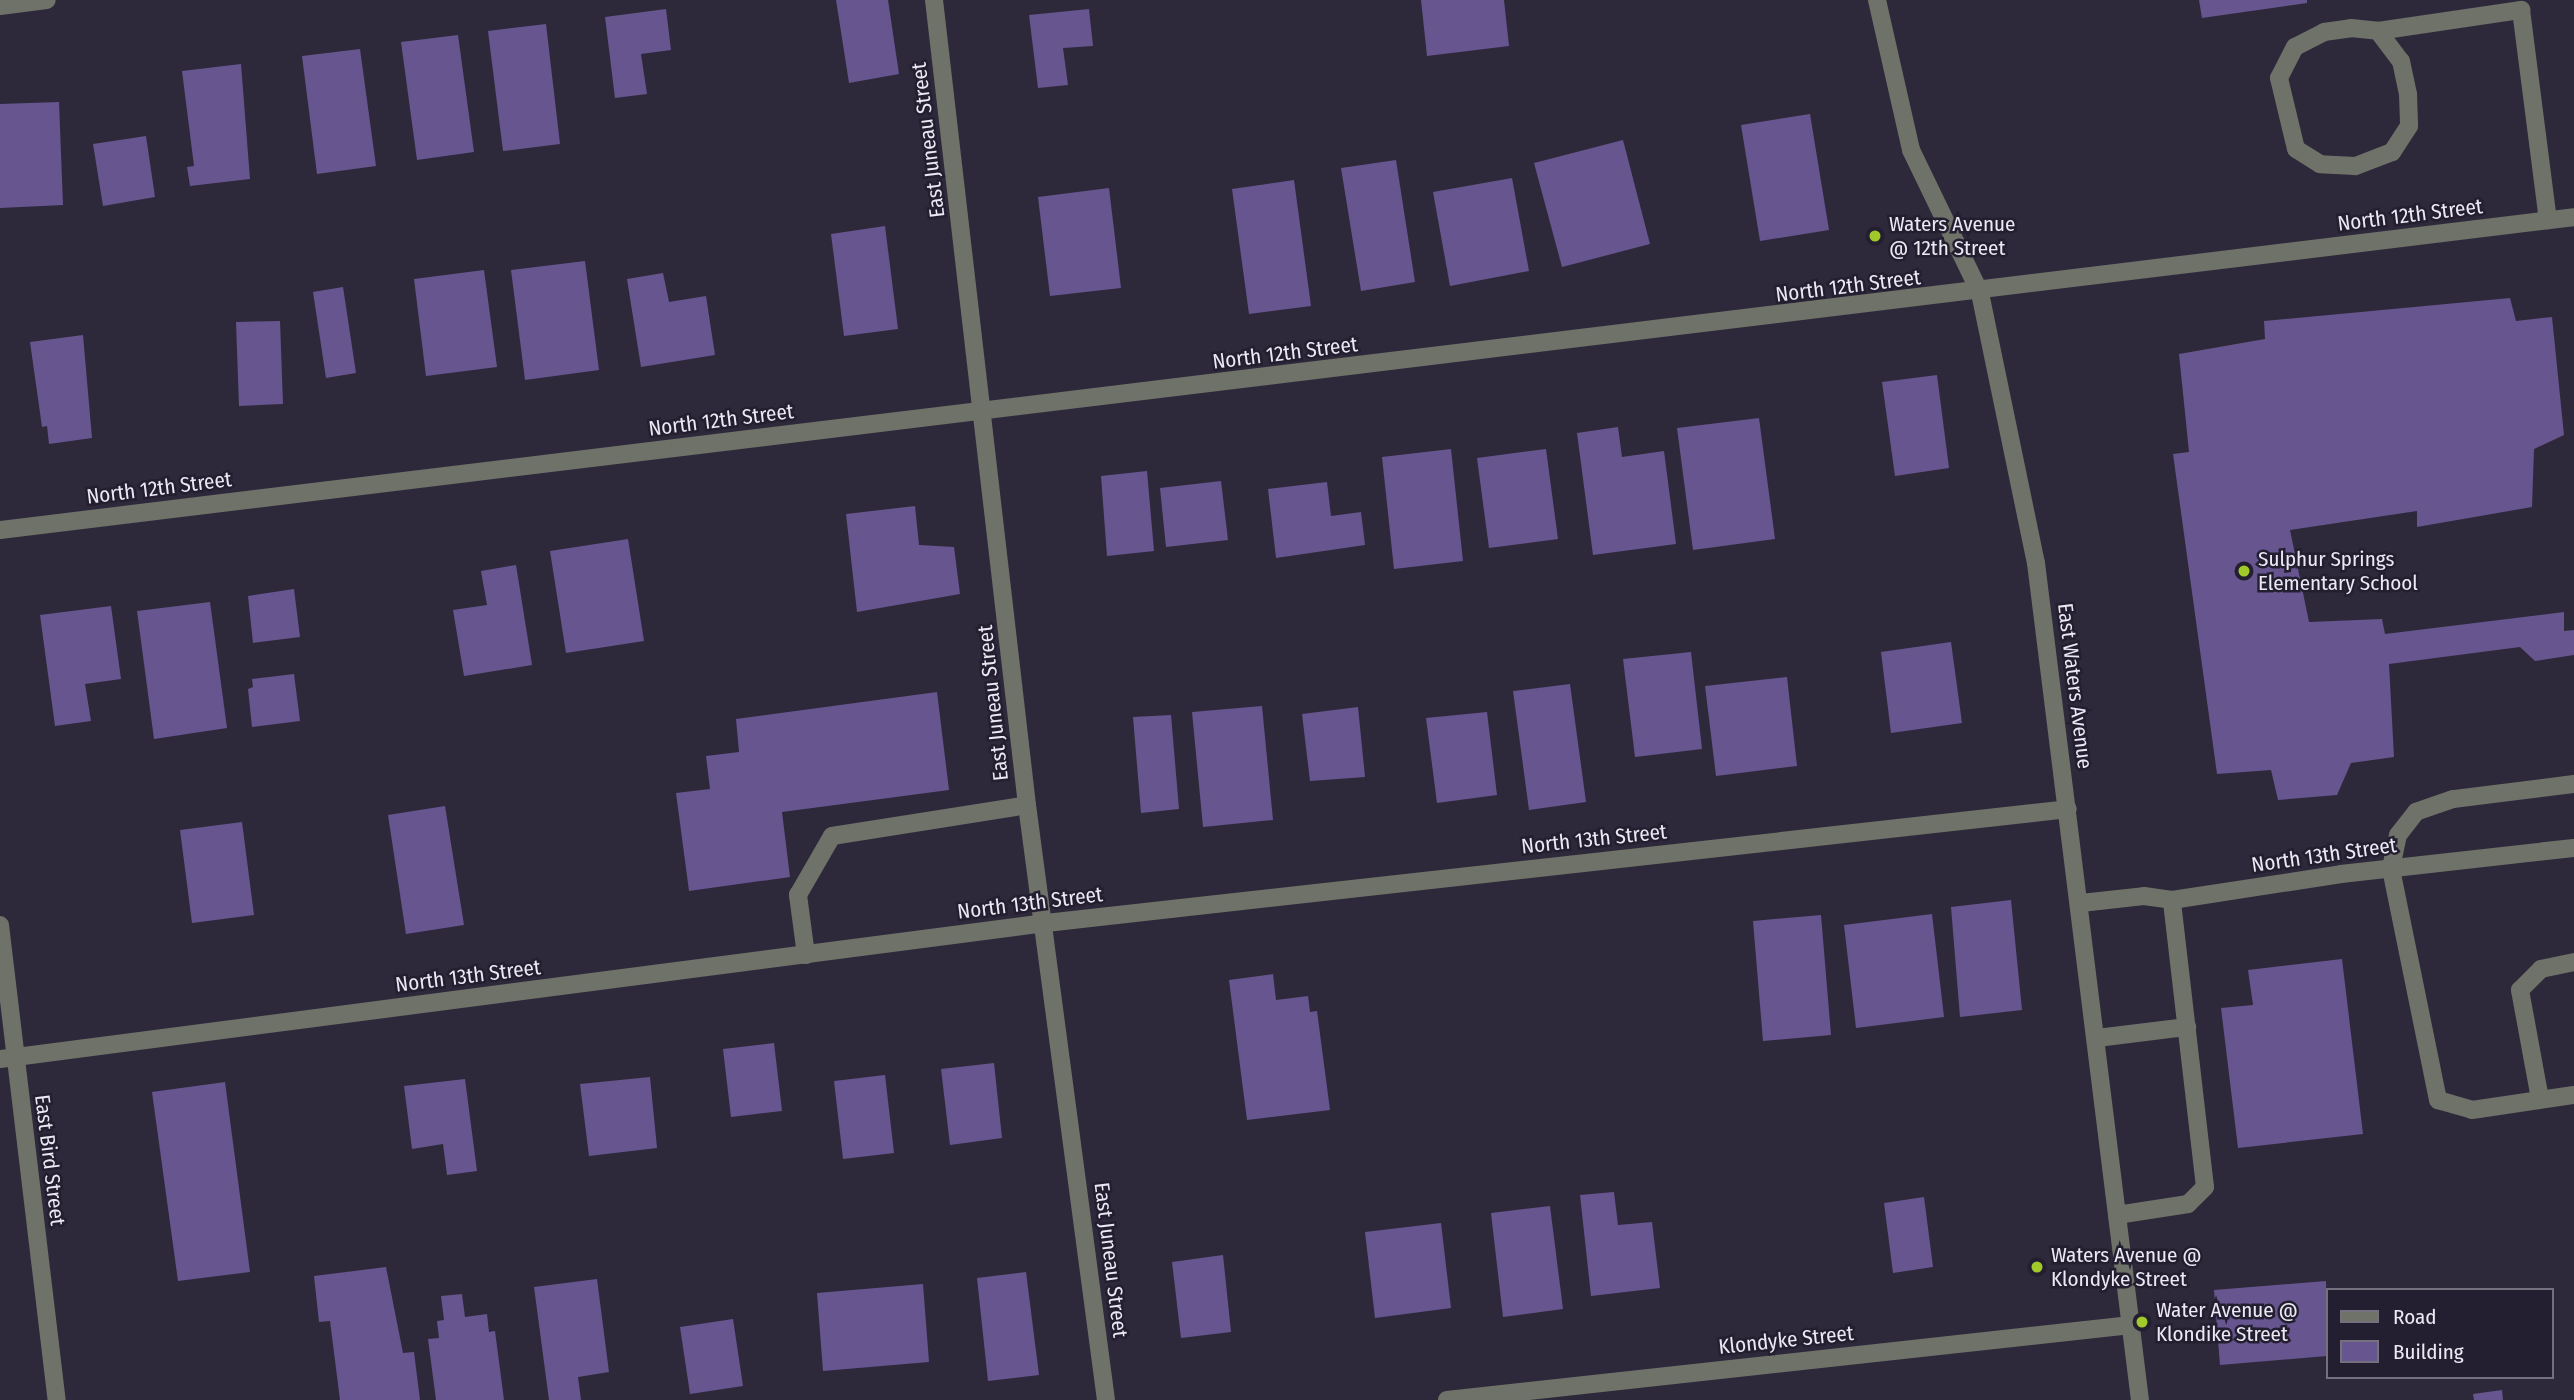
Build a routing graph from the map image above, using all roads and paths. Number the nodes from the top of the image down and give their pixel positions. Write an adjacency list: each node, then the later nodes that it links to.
1 (47, 0): 4 (street)
2 (934, 0): 9 (street, East Juneau Street)
3 (1877, 0): 8 (street, East Waters Avenue)
4 (0, 6)
5 (2378, 31): 5 (street); 7 (street)
6 (2574, 217): 7 (street, North 12th Street)
7 (2548, 220): 8 (street, North 12th Street)
8 (1980, 293): 9 (street, North 12th Street); 13 (street, East Waters Avenue)
9 (982, 412): 10 (street, North 12th Street); 12 (street, East Juneau Street)
10 (0, 530)
11 (2574, 783): 15 (street)
12 (1027, 805): 18 (street, East Juneau Street); 20 (street)
13 (2068, 809): 17 (street, East Waters Avenue); 18 (street, North 13th Street)
14 (2574, 848): 15 (street, North 13th Street)
15 (2391, 869): 16 (street, North 13th Street); 26 (street)
16 (2172, 900): 17 (street, North 13th Street); 22 (street)
17 (2081, 903): 23 (street, East Waters Avenue)
18 (1046, 923): 20 (street, North 13th Street); 30 (street, East Juneau Street)
19 (0, 925): 24 (street, East Bird Street)
20 (806, 955): 24 (street, North 13th Street)
21 (2574, 962): 26 (street)
22 (2187, 1027): 23 (street); 27 (street)
23 (2097, 1038): 27 (street, East Waters Avenue)
24 (7, 1058): 29 (street, East Bird Street)
25 (2574, 1095): 26 (street)
26 (2540, 1099)
27 (2118, 1215): 28 (street, East Waters Avenue)
28 (2131, 1325): 31 (street, Klondyke Street); 32 (street, East Waters Avenue)
29 (57, 1400)
30 (1106, 1400)
31 (1447, 1400)
32 (2140, 1400)

